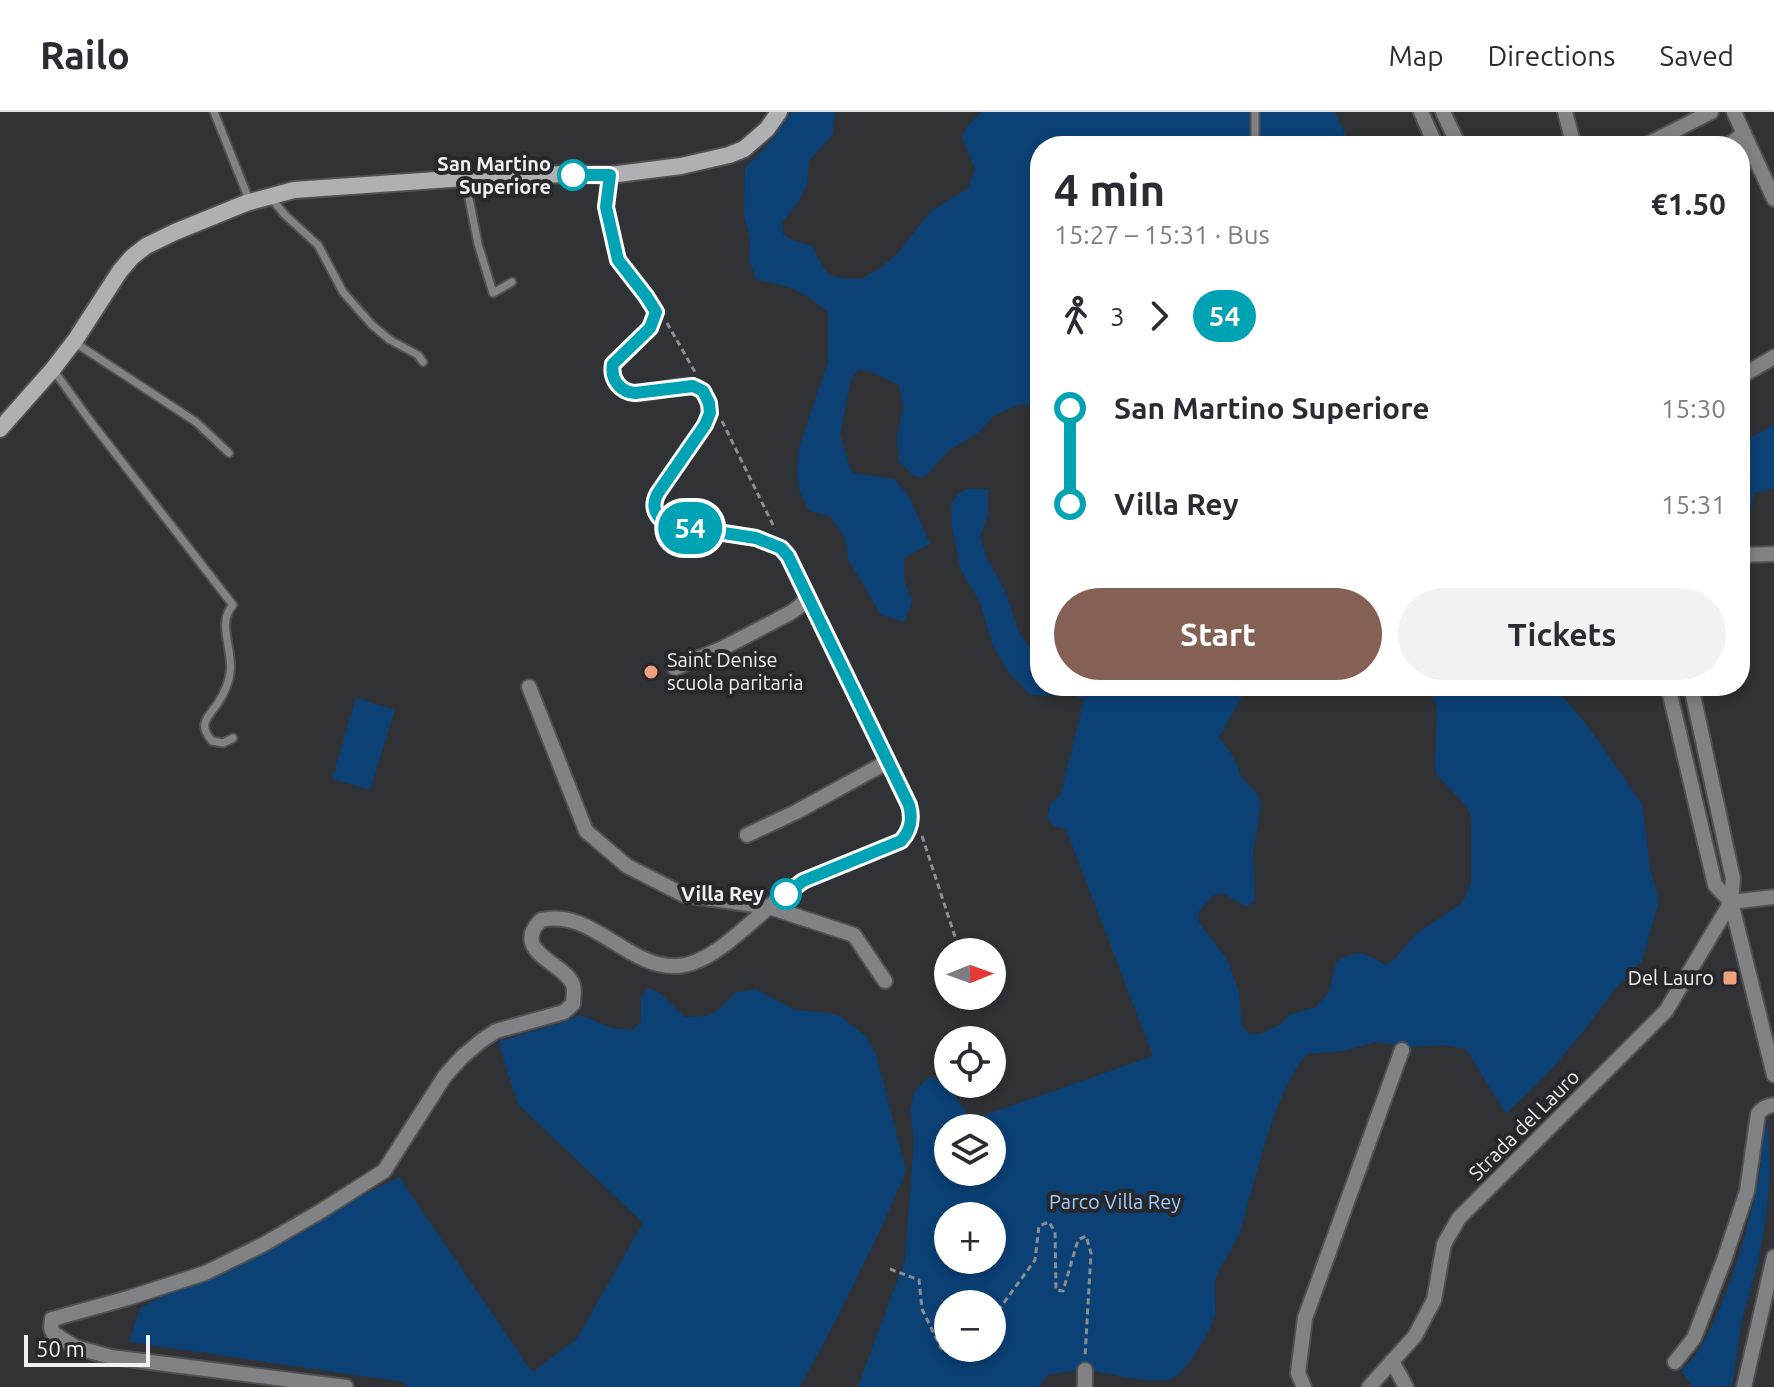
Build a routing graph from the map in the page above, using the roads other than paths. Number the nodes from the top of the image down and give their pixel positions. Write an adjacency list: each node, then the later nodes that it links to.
1 (214, 112): 21 (lane)
2 (779, 112): 17 (street)
3 (1255, 112): 10 (lane)
4 (1421, 112): 11 (street)
5 (1443, 112): 12 (street)
6 (1565, 112): 13 (street)
7 (1711, 112): 14 (street)
8 (1734, 112): 9 (street)
9 (1743, 134): 15 (street)
10 (1255, 136)
11 (1432, 136)
12 (1454, 136)
13 (1571, 136)
14 (1664, 136)
15 (1740, 136)
16 (1750, 149): 20 (street)
17 (610, 175): 18 (street); 32 (street)
18 (465, 178): 19 (street); 22 (lane)
19 (269, 196): 21 (street); 25 (lane)
20 (1774, 199)
21 (250, 202): 23 (street)
22 (512, 282)
23 (74, 342): 26 (street); 29 (lane)
24 (1774, 357): 27 (street)
25 (423, 362)
26 (53, 369): 28 (street); 37 (lane)
27 (1750, 371)
28 (0, 429)
29 (229, 453)
30 (1774, 554): 31 (street)
31 (1750, 555)
32 (808, 597): 33 (street); 38 (street)
33 (675, 668)
34 (529, 687): 42 (street)
35 (1670, 696): 41 (street)
36 (1693, 696): 41 (street)
37 (233, 738)
38 (887, 762): 39 (street); 42 (street)
39 (747, 835)
40 (1774, 897): 41 (street)
41 (1731, 902): 45 (street); 48 (street, Strada del Lauro)
42 (769, 907): 43 (street); 52 (street)
43 (885, 981)
44 (1402, 1050): 54 (street)
45 (1774, 1075)
46 (1774, 1105): 49 (street)
47 (1774, 1257): 51 (street)
48 (1392, 1361): 55 (street, Strada del Lauro); 56 (street)
49 (1675, 1362)
50 (1085, 1370): 53 (street)
51 (1747, 1383)
52 (346, 1387)
53 (1085, 1387)
54 (1304, 1387)
55 (1369, 1387)
56 (1406, 1387)

